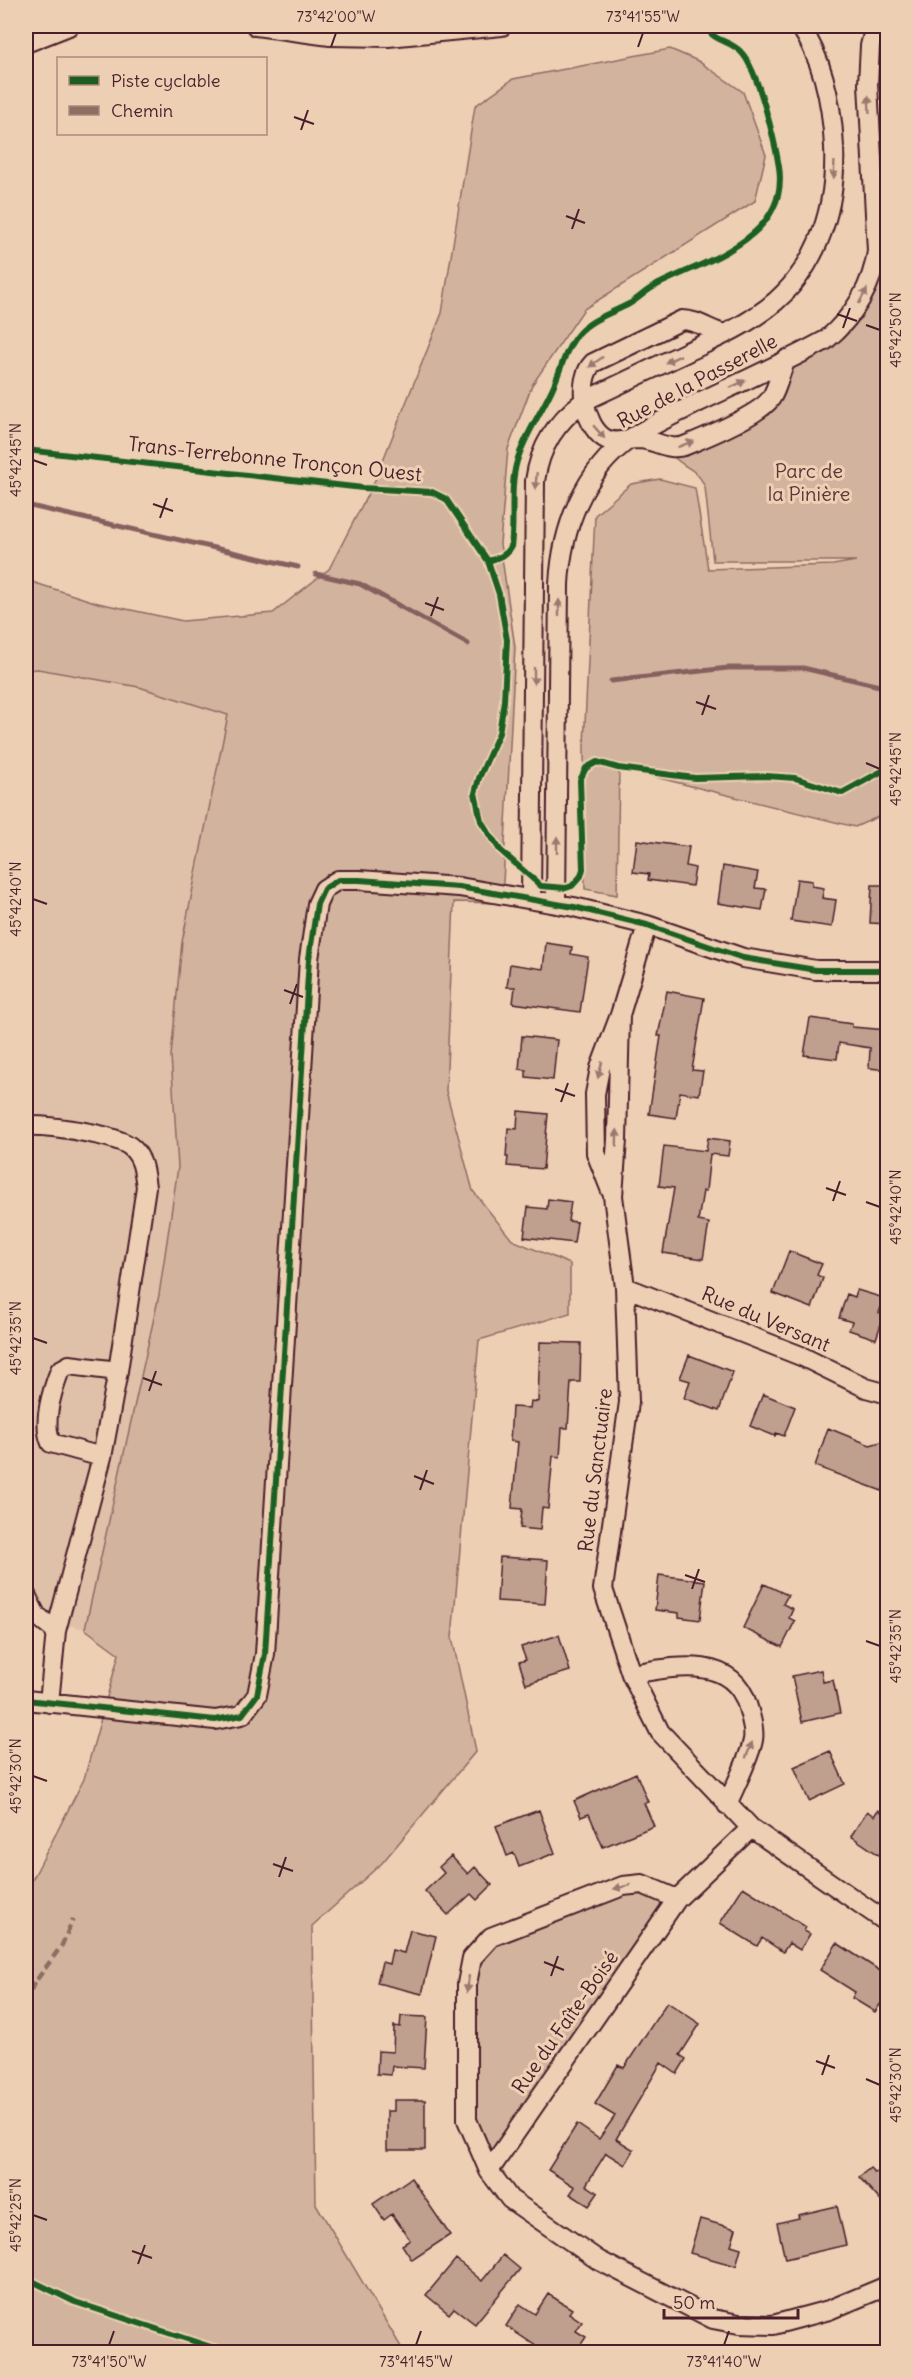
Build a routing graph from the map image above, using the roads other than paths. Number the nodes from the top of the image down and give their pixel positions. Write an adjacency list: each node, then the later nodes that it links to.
1 (69, 26): 6 (street)
2 (256, 26): 3 (street)
3 (502, 26)
4 (800, 26): 7 (street, Rue de la Passerelle, one-way to 7)
5 (875, 26): 8 (street, Rue de la Passerelle, one-way to 5)
6 (26, 43)
7 (725, 334): 9 (street, Rue de la Passerelle, one-way to 9); 9 (street, one-way to 9)
8 (787, 359): 10 (street, Rue de la Passerelle, one-way to 8); 10 (street, one-way to 8)
9 (585, 401): 10 (street, one-way to 10); 11 (street, Rue de la Passerelle, one-way to 11)
10 (630, 439): 12 (street, Rue de la Passerelle, one-way to 10)
11 (531, 899): 12 (street); 24 (street)
12 (556, 904): 13 (street)
13 (646, 925): 14 (street); 16 (street, Rue du Sanctuaire)
14 (885, 972)
15 (26, 1126): 17 (street)
16 (626, 1287): 18 (street, Rue du Versant); 22 (street, Rue du Sanctuaire)
17 (118, 1371): 19 (street); 19 (street)
18 (888, 1394)
19 (102, 1457): 21 (street)
20 (26, 1595): 21 (street)
21 (56, 1631): 24 (street)
22 (631, 1674): 25 (street, Rue du Sanctuaire); 25 (street, one-way to 22)
23 (26, 1700): 24 (street)
24 (49, 1703)
25 (727, 1805): 26 (street, Rue du Sanctuaire)
26 (751, 1828): 27 (street, Rue du Faîte-Boisé); 28 (street, Rue du Sanctuaire)
27 (677, 1899): 29 (street, Rue du Faîte-Boisé); 29 (street, one-way to 29)
28 (888, 1923)
29 (489, 2170): 30 (street)
30 (888, 2284)

